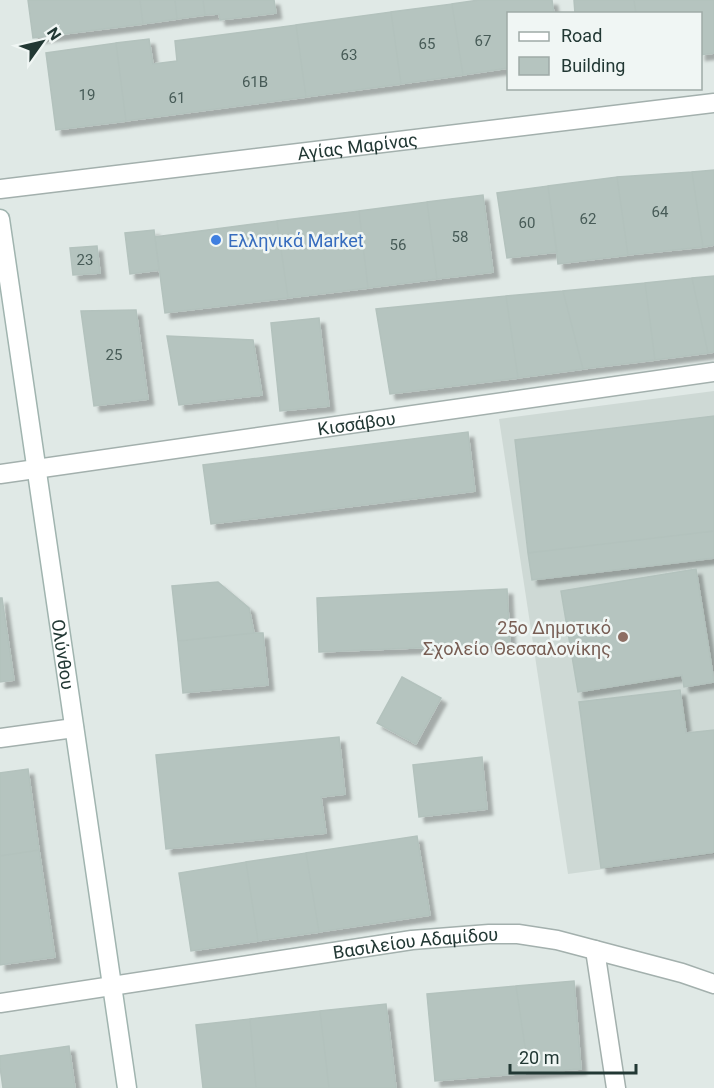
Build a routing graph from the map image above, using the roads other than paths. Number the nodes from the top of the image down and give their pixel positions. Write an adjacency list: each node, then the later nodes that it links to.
1 (714, 103): 2 (street, Αγίας Μαρίνας)
2 (0, 189)
3 (0, 219): 5 (street, Ολύνθου)
4 (714, 372): 5 (street, Κισσάβου)
5 (36, 468): 6 (street, Κισσάβου); 7 (street, Ολύνθου)
6 (0, 474)
7 (74, 728): 8 (street); 11 (street, Ολύνθου)
8 (0, 738)
9 (595, 950): 10 (street, Βασιλείου Αδαμίδου); 11 (street, Βασιλείου Αδαμίδου); 14 (street)
10 (714, 984)
11 (112, 986): 12 (street, Βασιλείου Αδαμίδου); 13 (street, Ολύνθου)
12 (0, 1003)
13 (127, 1088)
14 (616, 1088)

